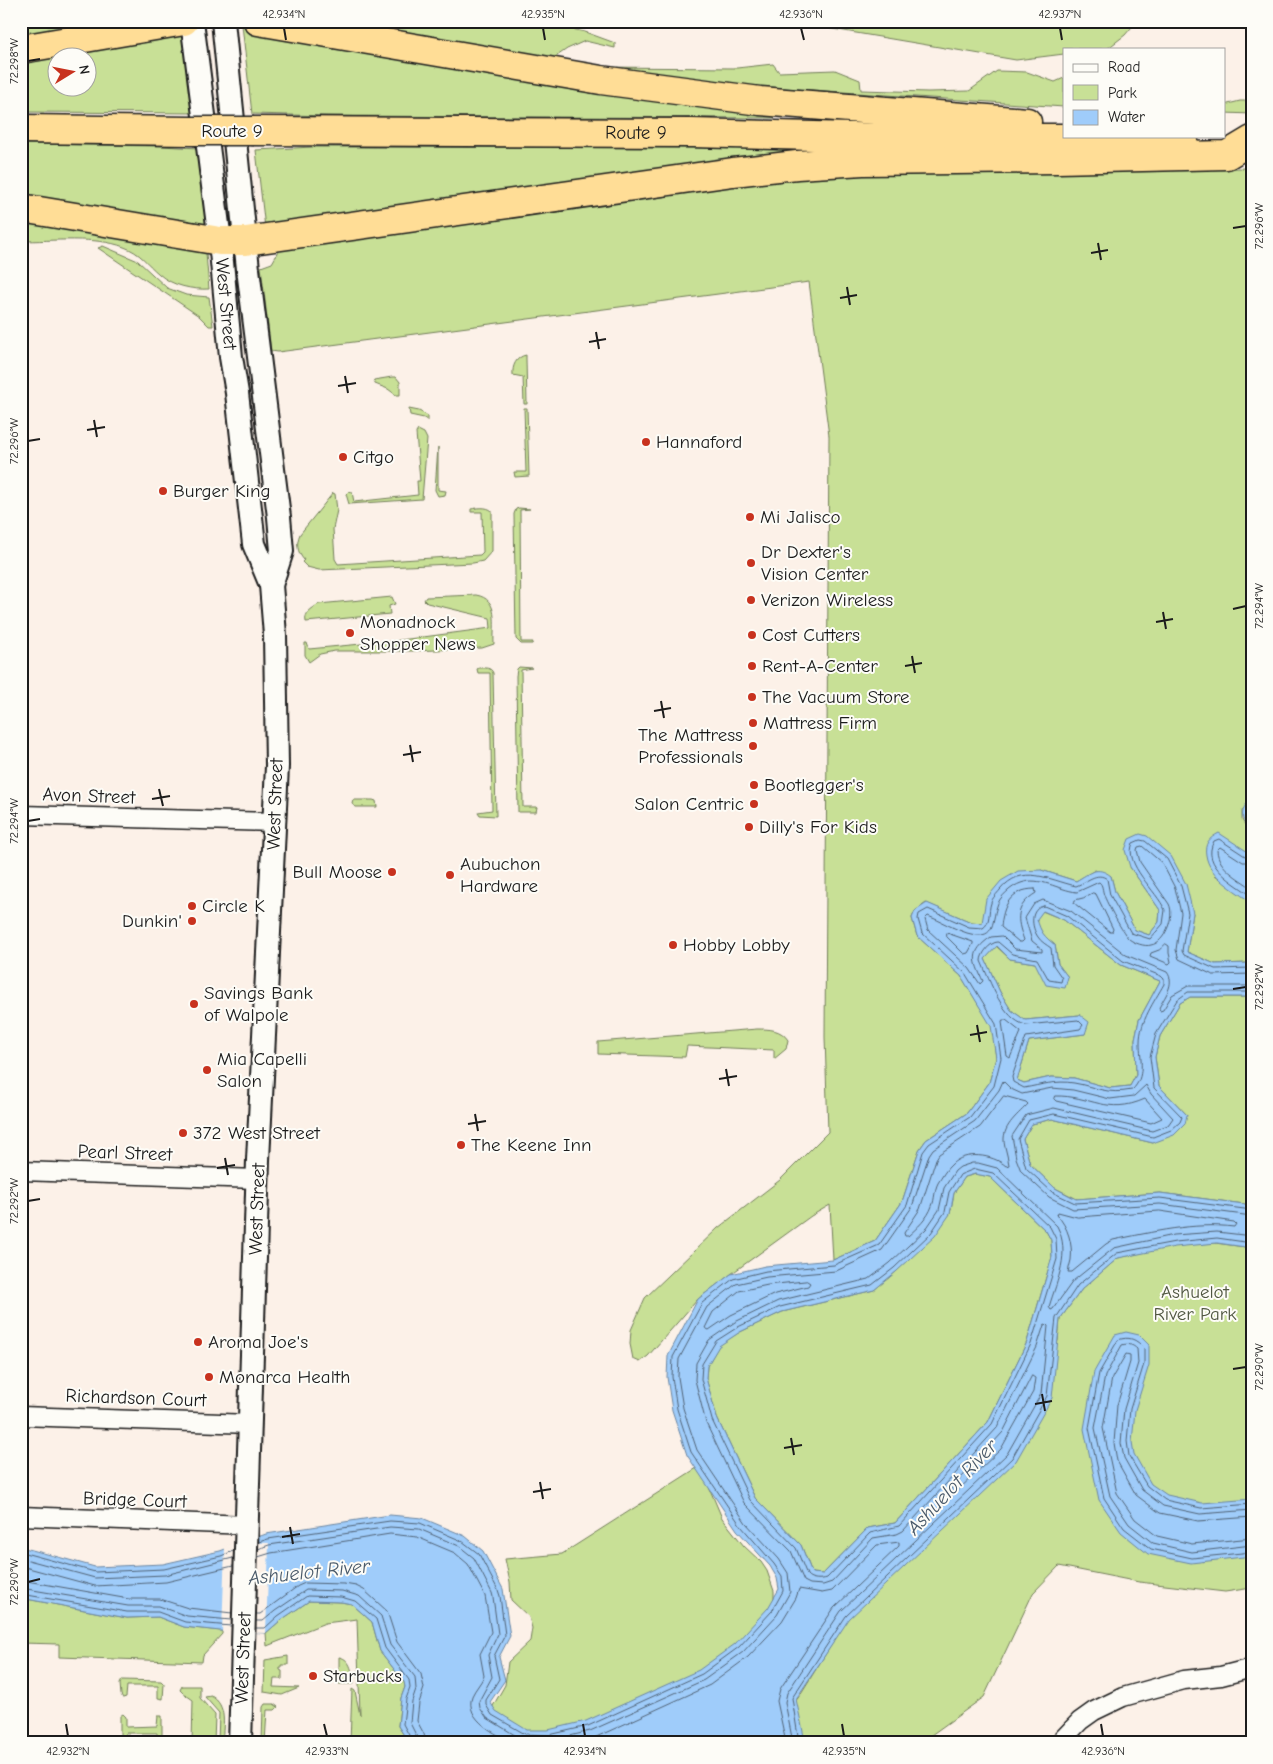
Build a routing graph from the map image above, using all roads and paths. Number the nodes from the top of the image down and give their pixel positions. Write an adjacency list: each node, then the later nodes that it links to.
1 (184, 21): 5 (highway)
2 (192, 21): 12 (street, West Street)
3 (223, 21): 12 (street, West Street)
4 (258, 21): 7 (highway)
5 (21, 48)
6 (21, 129): 8 (highway, Route 9, bridge)
7 (1063, 130)
8 (1063, 135)
9 (1207, 138): 10 (highway, Route 9)
10 (1252, 139): 12 (highway)
11 (21, 208): 12 (highway)
12 (233, 241): 14 (street, West Street)
13 (21, 815): 14 (street, Avon Street)
14 (274, 822): 16 (street, West Street)
15 (21, 1172): 16 (street, Pearl Street)
16 (257, 1178): 18 (street, West Street)
17 (21, 1416): 18 (street, Richardson Court)
18 (250, 1424): 20 (street, West Street)
19 (21, 1516): 20 (street, Bridge Court)
20 (247, 1534): 22 (street, West Street)
21 (1252, 1668): 23 (street)
22 (240, 1743)
23 (1059, 1743)

